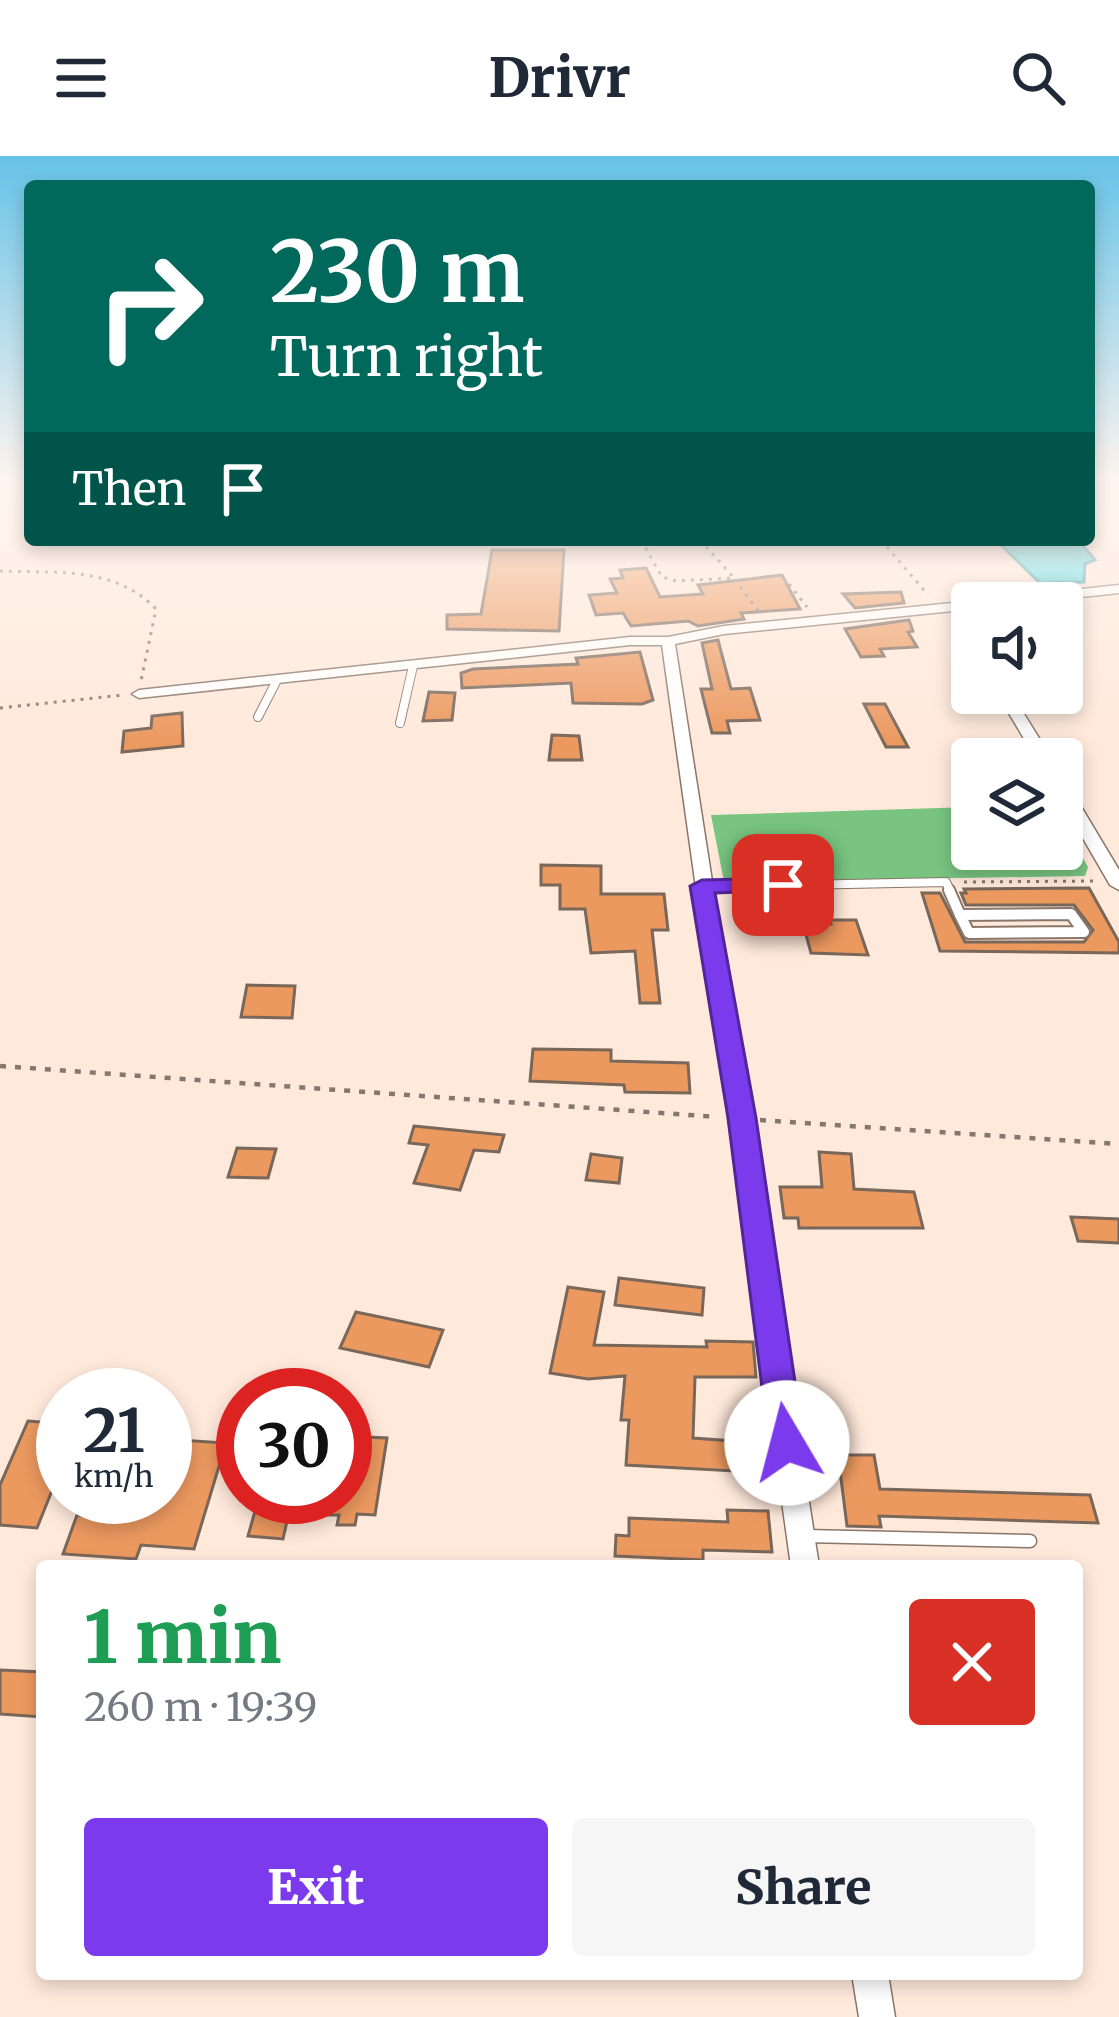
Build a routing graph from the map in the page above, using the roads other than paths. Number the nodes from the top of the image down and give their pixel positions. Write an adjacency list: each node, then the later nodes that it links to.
1 (1112, 589): 2 (lane)
2 (1119, 601)
3 (951, 607): 4 (street)
4 (668, 641): 5 (street); 12 (street)
5 (413, 666): 6 (street); 9 (lane)
6 (277, 680): 7 (street); 8 (lane)
7 (139, 694)
8 (258, 717)
9 (400, 723)
10 (1083, 823): 11 (street)
11 (1118, 882)
12 (702, 886): 13 (lane); 14 (street)
13 (960, 915): 13 (lane)
14 (800, 1536): 15 (lane); 16 (street)
15 (1030, 1541)
16 (804, 1560)
17 (871, 1980): 18 (street)
18 (877, 2017)

